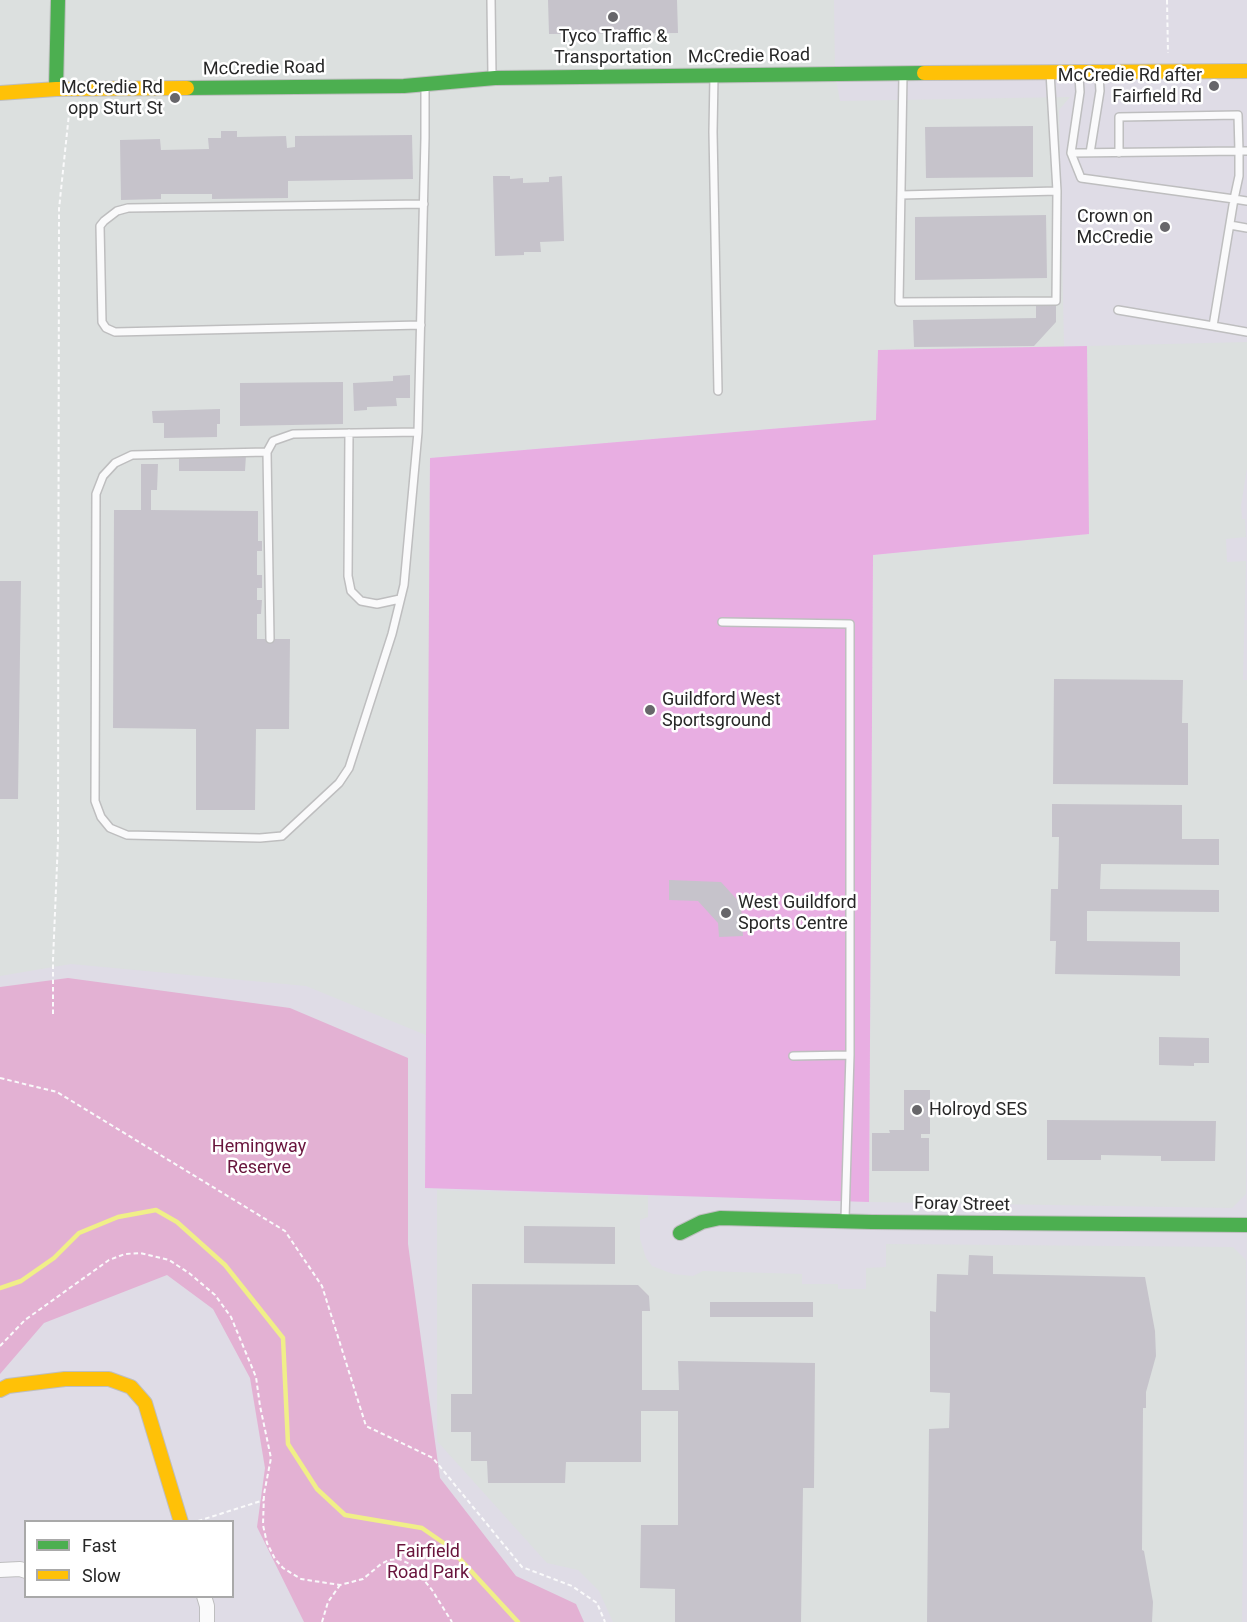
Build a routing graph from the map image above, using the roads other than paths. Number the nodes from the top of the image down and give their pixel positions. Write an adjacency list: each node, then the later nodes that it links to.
1 (58, 0): 11 (street)
2 (491, 0): 9 (lane)
3 (1050, 71): 5 (street, McCredie Road); 6 (street, McCredie Road); 19 (lane)
4 (1247, 71): 7 (street, McCredie Road)
5 (903, 73): 8 (street, McCredie Road); 20 (lane)
6 (1079, 73): 7 (street, McCredie Road); 16 (lane)
7 (1099, 73): 17 (lane)
8 (714, 75): 9 (street, McCredie Road); 30 (lane)
9 (492, 78): 10 (street, McCredie Road)
10 (425, 84): 11 (street, McCredie Road); 23 (lane)
11 (63, 89): 12 (street, McCredie Road)
12 (0, 93)
13 (1238, 115): 14 (lane); 15 (lane); 18 (lane)
14 (1247, 115)
15 (1243, 151): 18 (lane); 21 (lane)
16 (1071, 153): 17 (lane); 21 (lane)
17 (1090, 153): 18 (lane)
18 (1119, 153)
19 (1057, 191): 20 (lane); 20 (lane)
20 (901, 195)
21 (1234, 199): 22 (lane); 24 (lane)
22 (1247, 201)
23 (424, 204): 27 (lane); 27 (lane)
24 (1230, 225): 25 (lane); 28 (lane)
25 (1247, 228)
26 (1118, 310): 28 (lane)
27 (421, 325): 31 (lane)
28 (1213, 326): 29 (lane)
29 (1247, 332)
30 (718, 391)
31 (418, 432): 32 (lane); 34 (lane)
32 (349, 433): 33 (lane); 34 (lane)
33 (267, 452): 34 (lane); 36 (lane)
34 (400, 598)
35 (722, 622): 37 (lane)
36 (270, 639)
37 (850, 1055): 38 (lane); 39 (lane)
38 (793, 1056)
39 (845, 1221): 40 (street, Foray Street); 41 (street, Foray Street)
40 (1247, 1225)
41 (680, 1233)
42 (0, 1390): 43 (street)
43 (181, 1520)
44 (0, 1570): 45 (street)
45 (24, 1570)
46 (205, 1598): 47 (street)
47 (207, 1622)

